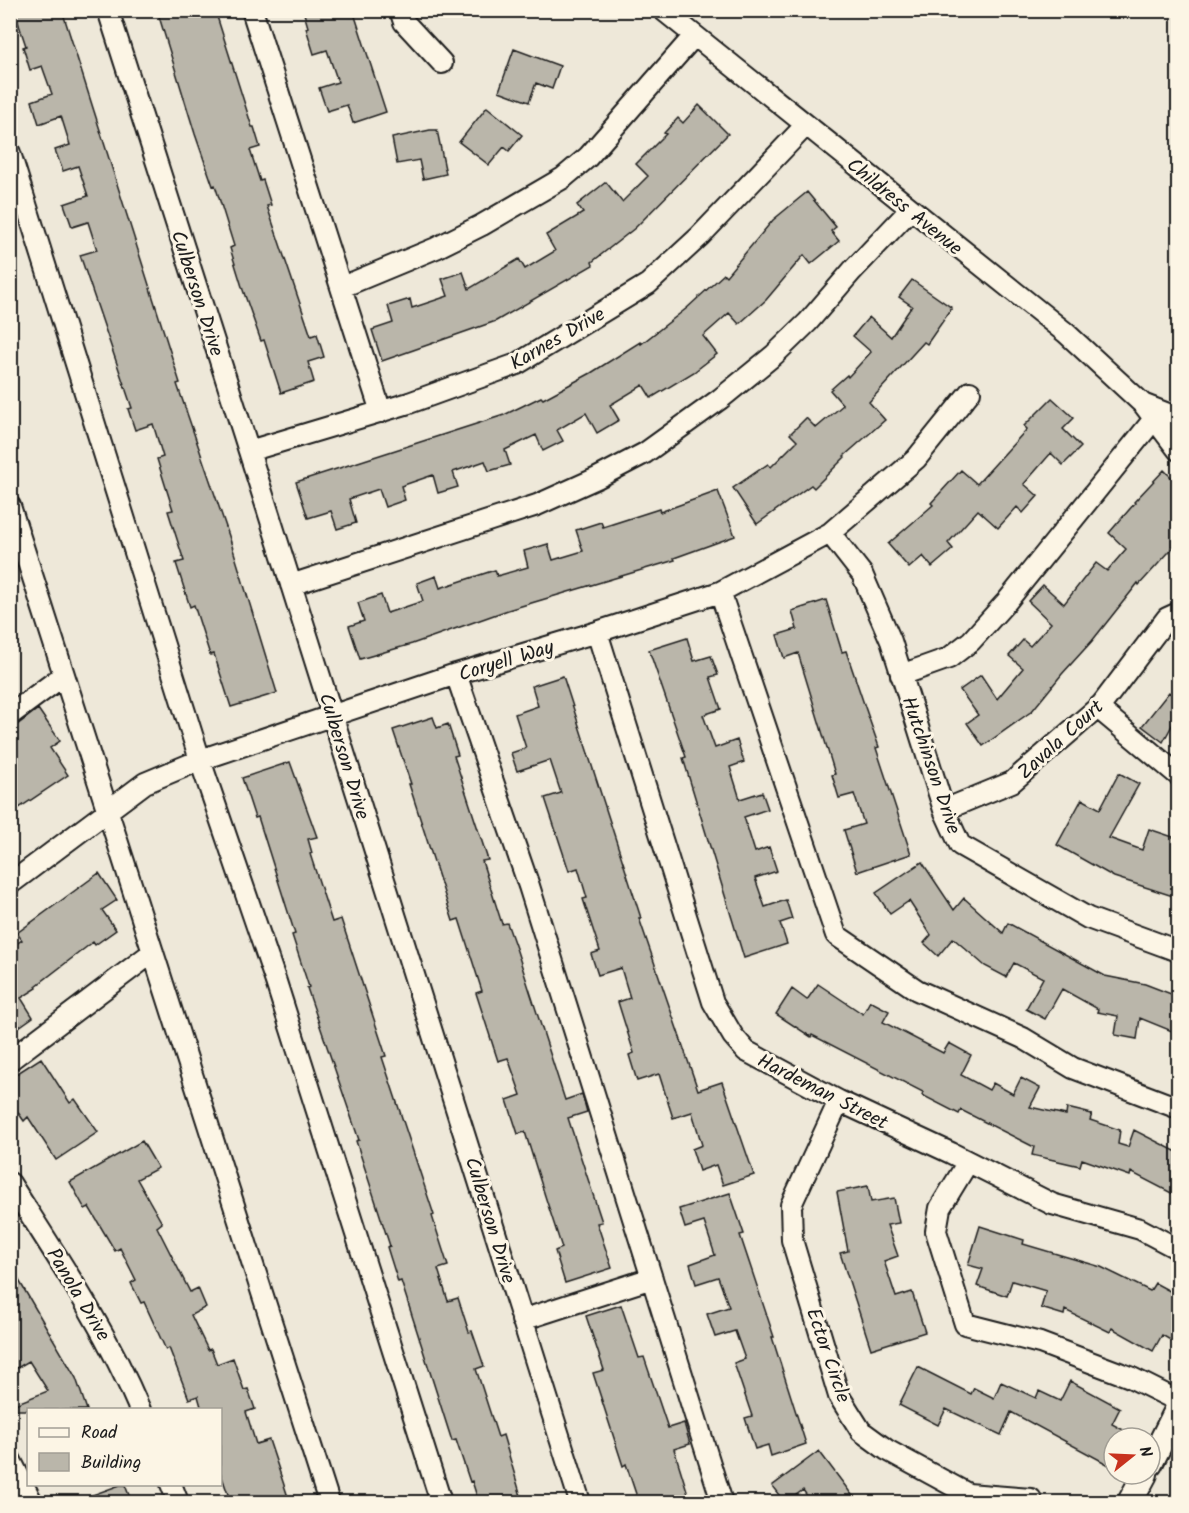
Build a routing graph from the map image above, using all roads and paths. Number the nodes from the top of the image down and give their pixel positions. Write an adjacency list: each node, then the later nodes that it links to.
1 (108, 10): 16 (street, Culberson Drive)
2 (252, 10): 10 (street)
3 (400, 10): 6 (street)
4 (663, 10): 5 (street, Childress Avenue)
5 (694, 36): 7 (street, Childress Avenue); 10 (street)
6 (442, 63)
7 (806, 125): 9 (street, Childress Avenue); 12 (street, Karnes Drive)
8 (10, 153): 29 (street)
9 (910, 210): 13 (street, Childress Avenue); 19 (street)
10 (342, 287): 12 (street)
11 (970, 392): 18 (street, Coryell Way)
12 (381, 411): 16 (street, Karnes Drive)
13 (1149, 412): 14 (street, Childress Avenue); 15 (street, Childress Avenue); 25 (street)
14 (1179, 418)
15 (1179, 450)
16 (249, 451): 19 (street, Culberson Drive)
17 (10, 506): 24 (street)
18 (830, 533): 20 (street, Coryell Way); 25 (street, Hutchinson Drive)
19 (291, 585): 28 (street, Culberson Drive)
20 (720, 592): 22 (street, Coryell Way); 38 (street)
21 (1179, 613): 26 (street, Zavala Court)
22 (597, 632): 23 (street, Coryell Way); 37 (street, Hardeman Street)
23 (456, 674): 28 (street, Coryell Way); 42 (street)
24 (64, 675): 27 (street); 31 (street)
25 (901, 675): 32 (street, Hutchinson Drive)
26 (1098, 708): 30 (street); 32 (street, Zavala Court)
27 (10, 715)
28 (332, 717): 29 (street, Coryell Way); 43 (street, Culberson Drive)
29 (200, 760): 31 (street, Coryell Way); 55 (street)
30 (1179, 775)
31 (109, 810): 33 (street, Coryell Way); 35 (street)
32 (944, 810): 34 (street, Hutchinson Drive)
33 (10, 884)
34 (1179, 951)
35 (153, 952): 36 (street); 54 (street)
36 (10, 1060)
37 (839, 1101): 39 (street, Hardeman Street); 51 (street, Ector Circle)
38 (1179, 1108)
39 (968, 1162): 41 (street, Hardeman Street); 44 (street)
40 (10, 1183): 45 (street, Panola Drive)
41 (1179, 1250)
42 (652, 1278): 43 (street); 57 (street)
43 (522, 1320): 56 (street, Culberson Drive)
44 (1179, 1401)
45 (139, 1408)
46 (1179, 1408): 47 (main road)
47 (1162, 1441)
48 (10, 1459): 52 (street)
49 (171, 1486): 53 (street)
50 (1139, 1486): 58 (main road)
51 (1031, 1499)
52 (32, 1503)
53 (178, 1503)
54 (328, 1503)
55 (441, 1503)
56 (580, 1503)
57 (722, 1503)
58 (1130, 1503)

